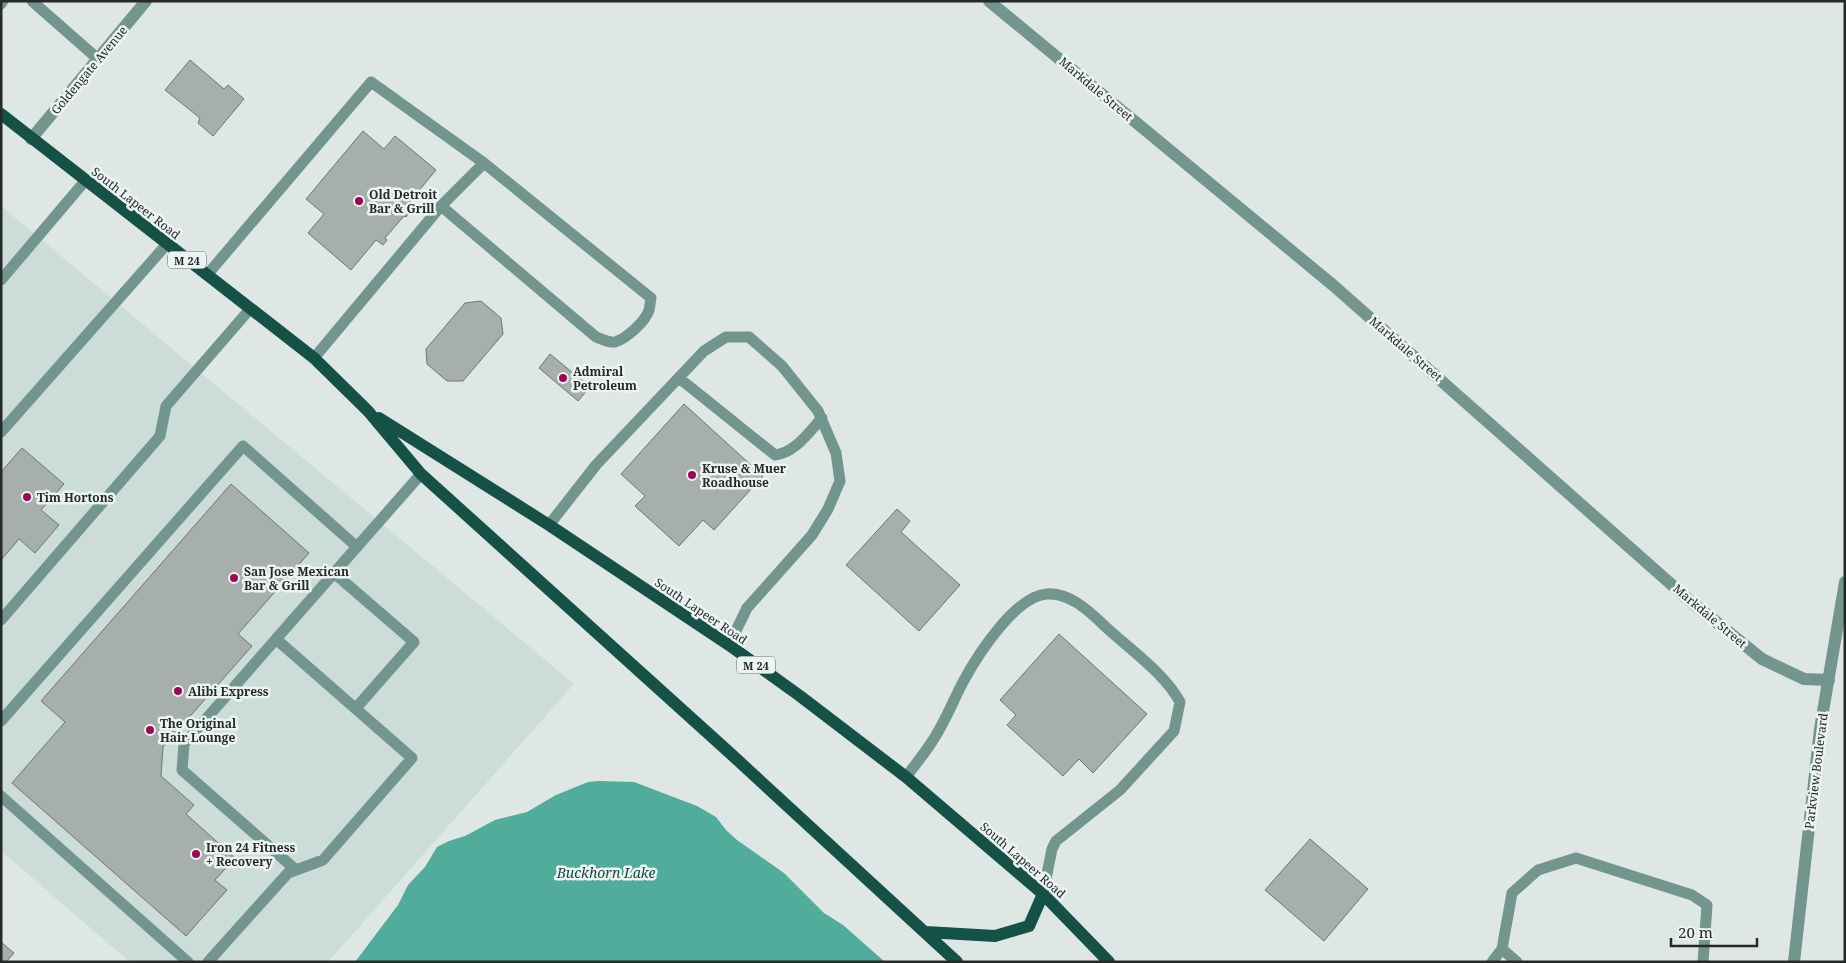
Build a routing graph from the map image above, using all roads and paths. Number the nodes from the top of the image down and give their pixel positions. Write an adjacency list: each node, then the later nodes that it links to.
1 (32, 1): 4 (lane)
2 (146, 1): 4 (street, Goldengate Avenue)
3 (989, 1): 27 (street, Markdale Street)
4 (98, 59): 6 (street, Goldengate Avenue)
5 (1, 114): 6 (main road, South Lapeer Road / M 24)
6 (32, 139): 8 (main road, South Lapeer Road / M 24)
7 (484, 163): 9 (lane); 9 (lane); 11 (lane)
8 (85, 181): 10 (main road, South Lapeer Road / M 24); 12 (lane)
9 (441, 206): 14 (lane)
10 (167, 244): 11 (main road, South Lapeer Road / M 24); 18 (lane)
11 (207, 275): 13 (main road, South Lapeer Road / M 24)
12 (1, 280)
13 (250, 309): 14 (main road, South Lapeer Road / M 24); 24 (lane)
14 (314, 358): 16 (main road, South Lapeer Road / M 24)
15 (679, 378): 17 (lane); 17 (lane); 20 (lane)
16 (368, 411): 19 (main road, South Lapeer Road / M 24); 20 (main road, South Lapeer Road / M 24)
17 (822, 418): 26 (lane)
18 (1, 432)
19 (421, 474): 21 (lane); 34 (main road, South Lapeer Road / M 24)
20 (548, 525): 26 (main road, South Lapeer Road / M 24)
21 (357, 547): 22 (lane); 29 (lane)
22 (334, 573): 25 (lane); 28 (lane)
23 (1845, 582): 27 (street, Parkview Boulevard)
24 (1, 620)
25 (276, 639): 28 (lane); 32 (lane)
26 (728, 645): 30 (main road, South Lapeer Road / M 24)
27 (1828, 680): 43 (street, Parkview Boulevard)
28 (356, 708): 32 (lane)
29 (1, 721)
30 (906, 777): 33 (main road, South Lapeer Road / M 24); 33 (lane)
31 (1, 796): 36 (lane)
32 (296, 870): 37 (lane)
33 (1043, 894): 34 (main road); 39 (main road, South Lapeer Road / M 24)
34 (926, 932): 38 (main road, South Lapeer Road / M 24)
35 (1502, 949): 40 (lane); 41 (lane); 42 (lane)
36 (188, 962)
37 (208, 962)
38 (957, 962)
39 (1109, 962)
40 (1492, 962)
41 (1517, 962)
42 (1703, 962)
43 (1794, 962)

